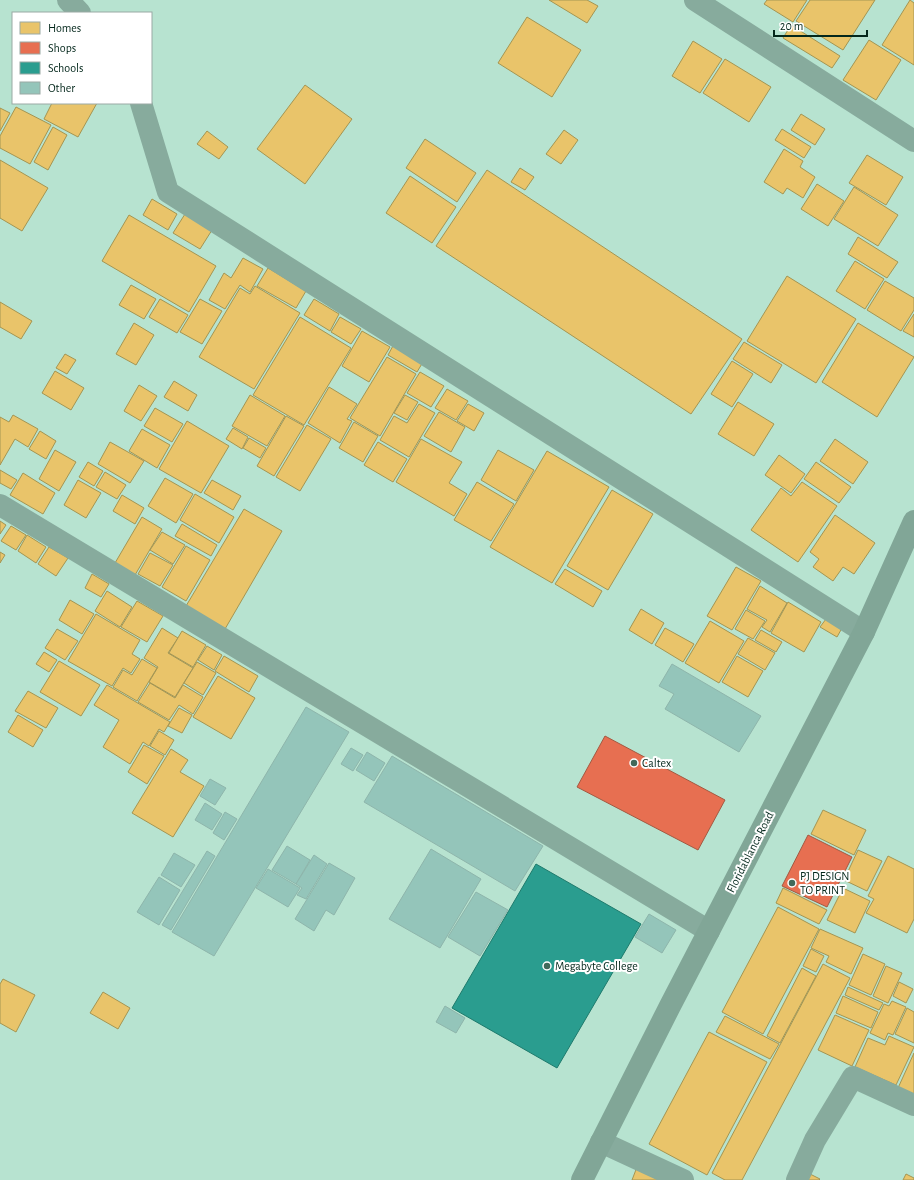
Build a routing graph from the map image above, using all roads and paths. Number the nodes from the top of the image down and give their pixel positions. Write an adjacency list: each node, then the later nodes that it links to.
1 (68, 0): 3 (street)
2 (695, 0): 5 (street)
3 (79, 12)
4 (141, 104): 8 (street)
5 (914, 141)
6 (0, 505): 9 (street)
7 (914, 521): 8 (main road, Floridablanca Road)
8 (864, 632): 9 (main road, Floridablanca Road)
9 (709, 931): 11 (main road, Floridablanca Road)
10 (914, 1105): 14 (street)
11 (601, 1142): 12 (main road, Floridablanca Road); 13 (street)
12 (582, 1180)
13 (683, 1180)
14 (797, 1180)

